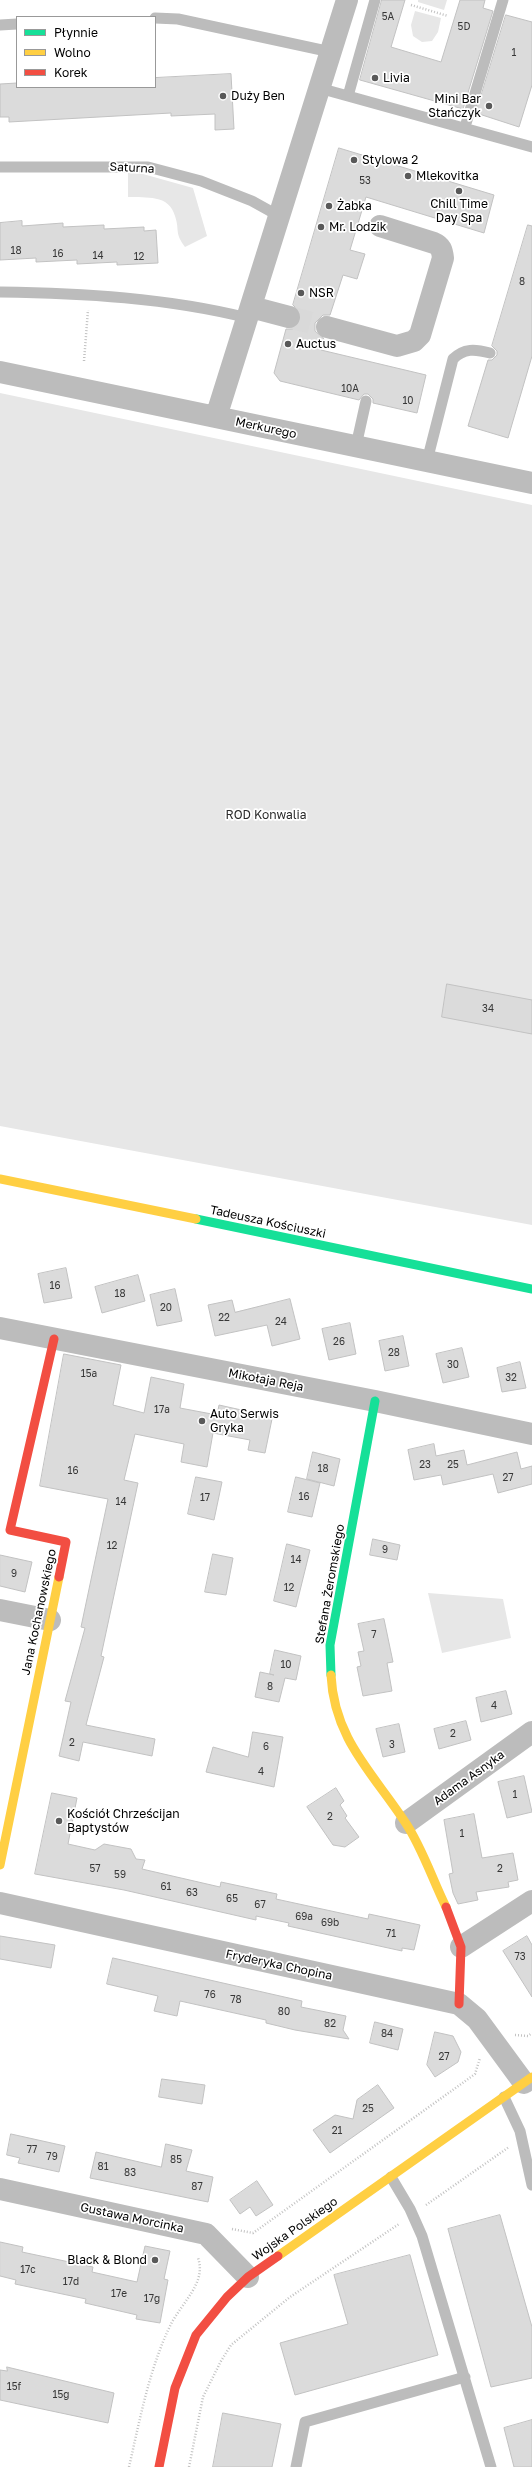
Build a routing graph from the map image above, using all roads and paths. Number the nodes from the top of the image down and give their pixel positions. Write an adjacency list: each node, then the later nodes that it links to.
1 (347, 0): 9 (street)
2 (376, 0): 11 (lane)
3 (503, 0): 12 (lane)
4 (411, 5): 5 (path)
5 (448, 16)
6 (156, 18): 9 (lane)
7 (16, 24): 8 (lane)
8 (0, 25)
9 (331, 52): 10 (street)
10 (319, 88): 11 (lane); 15 (street)
11 (348, 96): 12 (lane)
12 (465, 127): 13 (lane)
13 (532, 147)
14 (0, 167): 15 (lane, Saturna)
15 (279, 216): 19 (street)
16 (380, 226): 21 (street)
17 (0, 292): 18 (lane)
18 (90, 296): 19 (lane); 23 (path)
19 (249, 312): 20 (street); 26 (street)
20 (289, 317)
21 (327, 327)
22 (490, 353): 28 (lane)
23 (84, 361)
24 (0, 372): 26 (street, Merkurego)
25 (366, 401): 27 (lane)
26 (216, 417): 27 (street, Merkurego)
27 (356, 446): 28 (street, Merkurego)
28 (427, 461): 29 (street, Merkurego)
29 (532, 483)
30 (0, 1179): 31 (street, Tadeusza Kościuszki)
31 (532, 1289)
32 (0, 1328): 33 (street, Mikołaja Reja)
33 (54, 1339): 34 (street, Mikołaja Reja); 36 (street, Jana Kochanowskiego)
34 (375, 1401): 35 (street, Mikołaja Reja); 40 (street, Stefana Żeromskiego)
35 (532, 1434)
36 (5, 1529): 38 (street, Jana Kochanowskiego)
37 (0, 1610): 38 (street)
38 (50, 1620): 41 (street, Jana Kochanowskiego)
39 (532, 1732): 40 (street, Adama Asnyka)
40 (406, 1824): 44 (street, Stefana Żeromskiego)
41 (0, 1865)
42 (532, 1901): 44 (street)
43 (0, 1903): 45 (street, Fryderyka Chopina)
44 (461, 1947): 45 (street, Stefana Żeromskiego)
45 (459, 2004): 46 (street, Fryderyka Chopina)
46 (528, 2080): 47 (street, Wojska Polskiego)
47 (504, 2097): 48 (lane); 49 (street, Wojska Polskiego)
48 (522, 2138): 50 (lane); 52 (path)
49 (391, 2177): 52 (lane); 53 (street, Wojska Polskiego)
50 (532, 2185)
51 (0, 2189): 53 (street, Gustawa Morcinka)
52 (412, 2215): 54 (lane); 56 (path)
53 (248, 2277): 55 (street, Wojska Polskiego)
54 (465, 2377): 57 (lane); 58 (lane)
55 (159, 2467)
56 (189, 2467)
57 (296, 2467)
58 (490, 2467)

